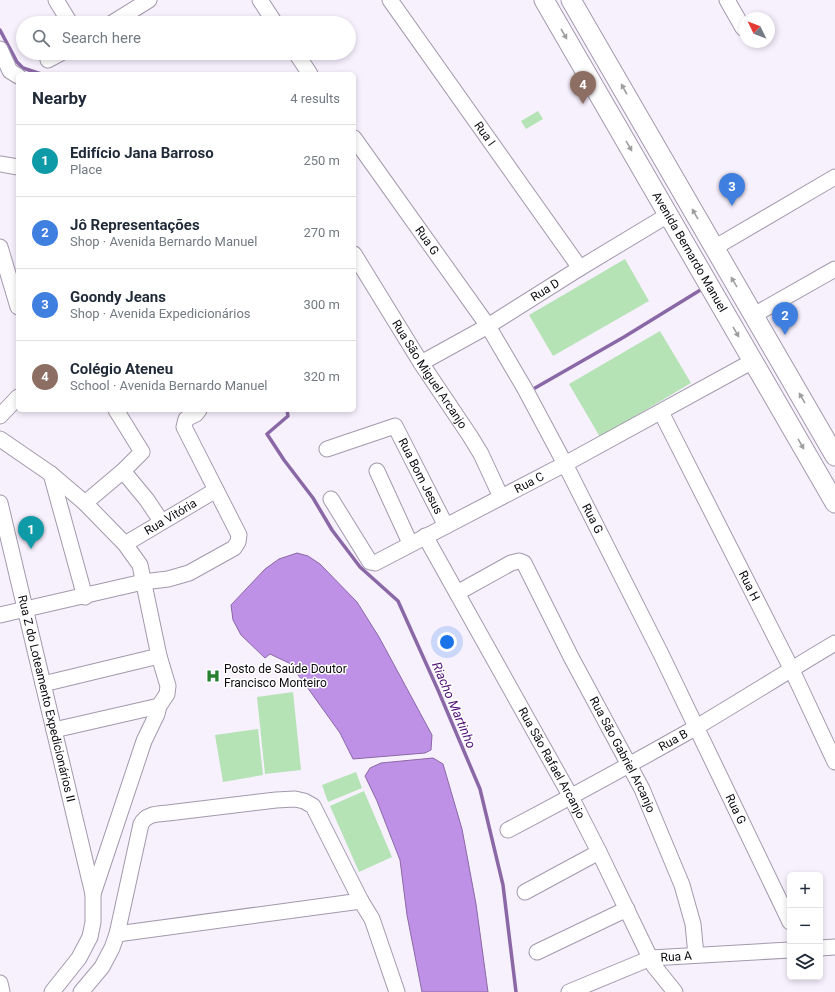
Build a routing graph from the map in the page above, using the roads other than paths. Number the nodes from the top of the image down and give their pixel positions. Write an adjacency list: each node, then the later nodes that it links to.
1 (56, 0): 8 (street)
2 (149, 0): 9 (street)
3 (260, 0): 10 (street)
4 (390, 0): 24 (street, Rua I)
5 (544, 0): 20 (main road, Avenida Bernardo Manuel, one-way to 20)
6 (571, 0): 22 (main road, Avenida Bernardo Manuel, one-way to 6)
7 (727, 0): 11 (street)
8 (66, 16)
9 (123, 16)
10 (270, 16)
11 (739, 21)
12 (0, 49): 15 (street)
13 (301, 60): 14 (street)
14 (309, 72)
15 (9, 73)
16 (356, 141): 28 (street, Rua G)
17 (0, 164): 18 (street)
18 (16, 167)
19 (835, 177): 22 (street)
20 (668, 215): 24 (street, Rua D); 29 (main road, Avenida Bernardo Manuel, one-way to 29)
21 (0, 247): 26 (street)
22 (714, 248): 27 (main road, Avenida Bernardo Manuel, one-way to 22)
23 (356, 257): 30 (street, Rua São Miguel Arcanjo)
24 (580, 268): 28 (street, Rua D)
25 (835, 268): 27 (street)
26 (16, 300)
27 (754, 315): 38 (main road, Avenida Bernardo Manuel, one-way to 27)
28 (488, 326): 30 (street, Rua D); 39 (street, Rua G)
29 (753, 361): 34 (street, Rua C); 48 (main road, Avenida Bernardo Manuel, one-way to 48)
30 (421, 363): 44 (street, Rua São Miguel Arcanjo)
31 (16, 399): 35 (street)
32 (117, 412): 40 (street)
33 (198, 412): 43 (street)
34 (661, 412): 39 (street, Rua C); 62 (street, Rua H)
35 (0, 416)
36 (0, 439): 42 (street)
37 (327, 449): 51 (street, Rua Bom Jesus)
38 (835, 456)
39 (565, 464): 44 (street, Rua C); 65 (street, Rua G)
40 (122, 471): 47 (street); 50 (street)
41 (377, 471): 53 (street)
42 (51, 474): 47 (street); 57 (street)
43 (216, 490): 50 (street, Rua Vitória); 55 (street)
44 (501, 497): 51 (street, Rua C)
45 (331, 499): 53 (street, Rua C)
46 (0, 503): 49 (street, Rua Z do Loteamento Expedicionários II)
47 (85, 503): 54 (street)
48 (835, 503)
49 (2, 518): 58 (street, Rua Z do Loteamento Expedicionários II)
50 (161, 521): 54 (street, Rua Vitória)
51 (446, 526): 52 (street, Rua C)
52 (425, 536): 53 (street, Rua C); 56 (street, Rua São Rafael Arcanjo)
53 (410, 543)
54 (125, 544): 55 (street)
55 (143, 582): 57 (street); 61 (street)
56 (457, 593): 68 (street, Rua São Gabriel Arcanjo); 69 (street, Rua São Rafael Arcanjo)
57 (85, 596): 58 (street)
58 (25, 610): 59 (street); 63 (street, Rua Z do Loteamento Expedicionários II)
59 (0, 615)
60 (835, 643): 62 (street, Rua B)
61 (160, 656): 63 (street); 64 (street)
62 (791, 668): 65 (street, Rua B); 67 (street, Rua H)
63 (43, 684): 66 (street, Rua Z do Loteamento Expedicionários II)
64 (159, 706): 66 (street); 73 (street)
65 (696, 727): 68 (street, Rua B); 76 (street, Rua G)
66 (54, 730): 73 (street, Rua Z do Loteamento Expedicionários II)
67 (835, 762)
68 (630, 765): 69 (street, Rua B); 82 (street, Rua São Gabriel Arcanjo)
69 (571, 797): 70 (street, Rua B); 71 (street, Rua São Rafael Arcanjo)
70 (508, 830)
71 (599, 852): 72 (street); 75 (street, Rua São Rafael Arcanjo)
72 (525, 892)
73 (93, 894): 86 (street)
74 (361, 901): 77 (street); 77 (street); 88 (street)
75 (627, 909): 81 (street); 83 (street, Rua São Rafael Arcanjo)
76 (787, 916)
77 (117, 934): 87 (street)
78 (835, 947): 79 (street)
79 (823, 948)
80 (787, 950): 82 (street, Rua A)
81 (537, 952)
82 (696, 955): 83 (street, Rua A)
83 (651, 958): 89 (street, Rua A); 90 (street, Rua São Rafael Arcanjo)
84 (0, 983): 85 (street)
85 (2, 992)
86 (52, 992)
87 (82, 992)
88 (397, 992)
89 (569, 992)
90 (675, 992)

